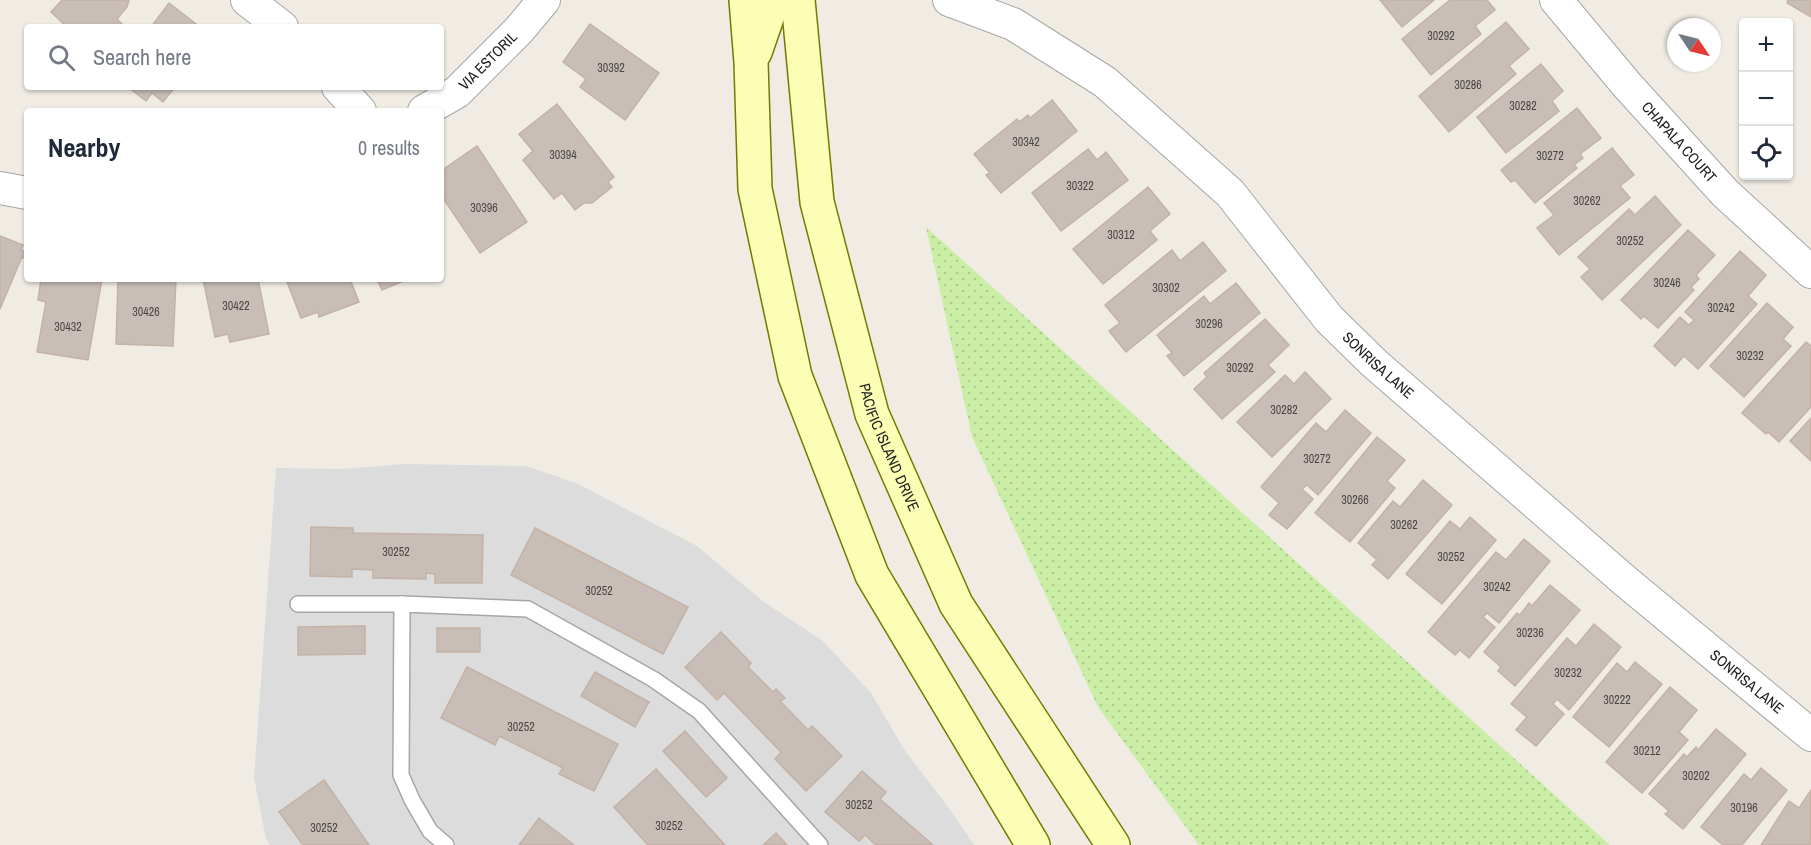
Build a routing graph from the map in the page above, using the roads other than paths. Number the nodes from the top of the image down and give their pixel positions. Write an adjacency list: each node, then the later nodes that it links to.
1 (247, 0): 8 (street)
2 (544, 0): 12 (street, VIA ESTORIL)
3 (746, 0): 9 (main road)
4 (773, 0): 9 (main road)
5 (798, 0): 19 (main road, PACIFIC ISLAND DRIVE)
6 (949, 0): 18 (street, SONRISA LANE)
7 (1556, 0): 15 (street, CHAPALA COURT)
8 (278, 24)
9 (751, 62): 22 (main road)
10 (341, 90): 11 (street)
11 (357, 108)
12 (429, 108)
13 (0, 188): 14 (street)
14 (24, 192)
15 (1811, 272)
16 (298, 604): 17 (lane)
17 (402, 604): 20 (lane); 21 (lane)
18 (1811, 735)
19 (1104, 840)
20 (446, 845)
21 (820, 845)
22 (1033, 845)

